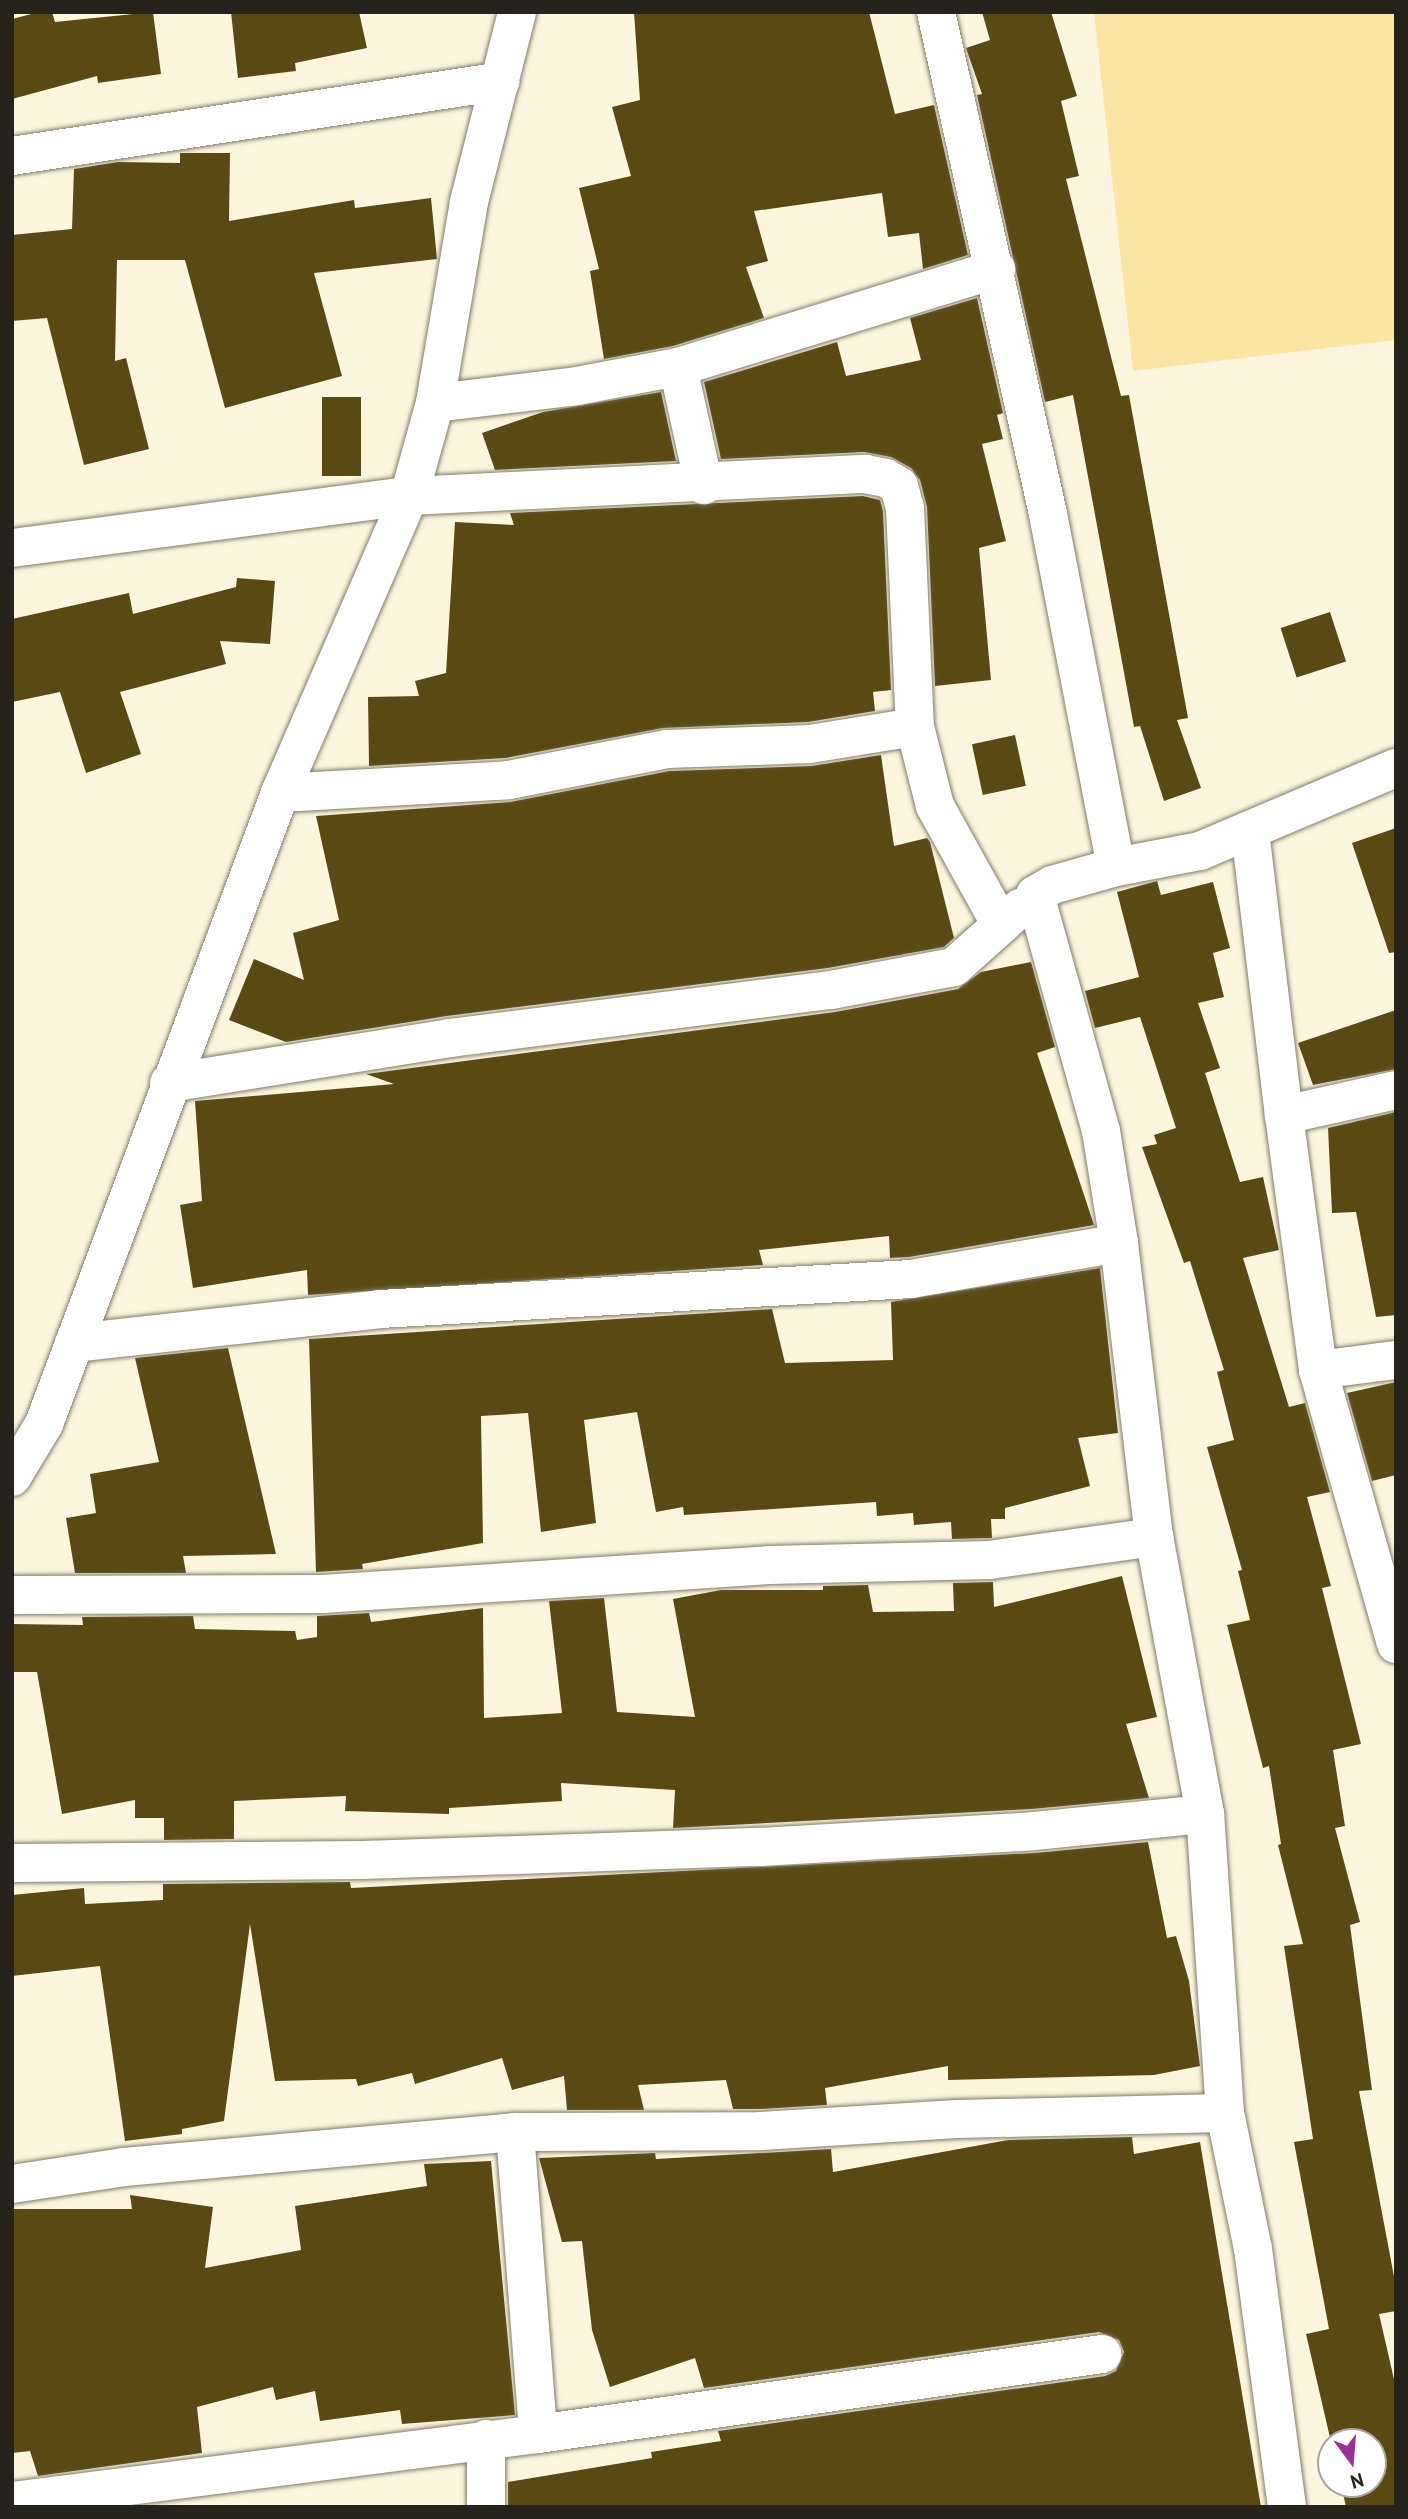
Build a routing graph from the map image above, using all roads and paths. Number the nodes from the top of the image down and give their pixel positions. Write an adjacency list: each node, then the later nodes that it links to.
1 (517, 12): 3 (street)
2 (936, 12): 5 (street)
3 (500, 81): 4 (street); 7 (street)
4 (12, 156)
5 (996, 269): 6 (street); 15 (street)
6 (678, 367): 7 (street); 8 (street)
7 (435, 403): 9 (street)
8 (704, 485): 9 (street); 11 (street)
9 (409, 496): 10 (street); 13 (street)
10 (12, 548)
11 (915, 727): 13 (street); 17 (street)
12 (1396, 768): 14 (street)
13 (280, 793): 18 (street)
14 (1250, 831): 15 (street); 20 (street)
15 (1116, 867): 16 (street)
16 (1035, 895): 17 (street); 21 (street)
17 (1001, 925): 18 (street)
18 (169, 1083): 22 (street)
19 (1396, 1090): 20 (street)
20 (1284, 1115): 24 (street)
21 (1119, 1243): 22 (street); 26 (street)
22 (74, 1343): 25 (street)
23 (1396, 1360): 24 (street)
24 (1318, 1370): 28 (street)
25 (12, 1477)
26 (1153, 1537): 27 (street); 29 (street)
27 (12, 1595)
28 (1396, 1644)
29 (1205, 1814): 30 (street); 31 (street)
30 (12, 1863)
31 (1226, 2113): 32 (street); 39 (street)
32 (515, 2132): 33 (street); 35 (street)
33 (12, 2185)
34 (1102, 2354): 35 (street)
35 (538, 2434): 36 (street)
36 (485, 2439): 37 (street); 38 (street)
37 (12, 2501)
38 (486, 2507)
39 (1287, 2507)

